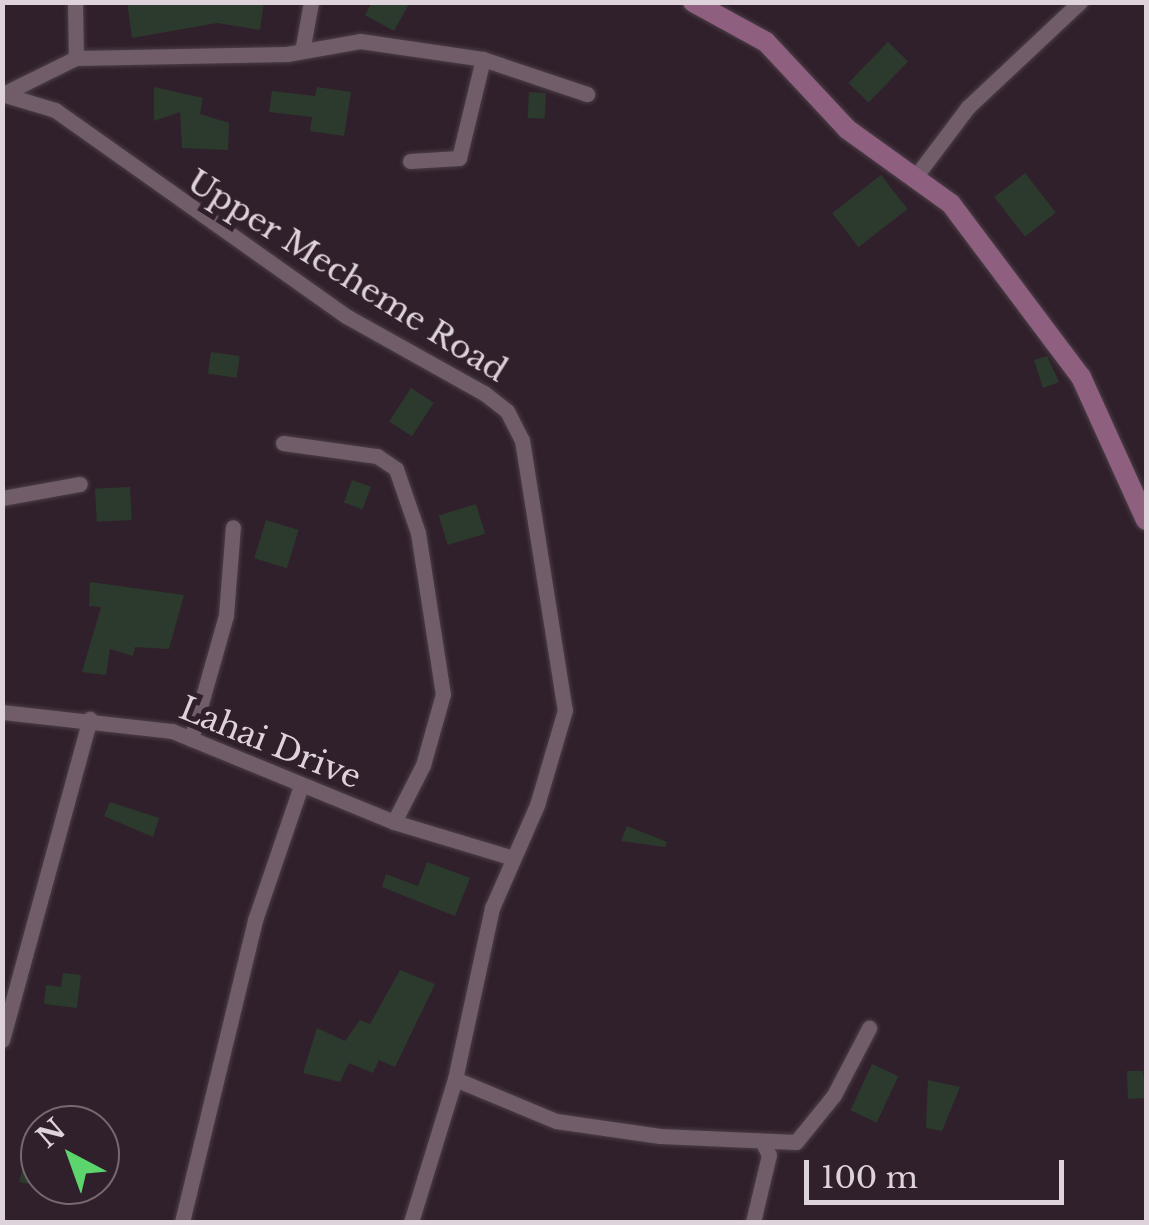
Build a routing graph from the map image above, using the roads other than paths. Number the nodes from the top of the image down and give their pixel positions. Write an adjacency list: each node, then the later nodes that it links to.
1 (74, 2): 6 (street)
2 (311, 2): 5 (street)
3 (693, 2): 11 (street)
4 (1080, 2): 11 (street)
5 (302, 46): 6 (street); 7 (street)
6 (76, 58): 8 (street)
7 (483, 59): 9 (street); 10 (street)
8 (3, 94): 22 (street, Upper Mecheme Road)
9 (586, 94)
10 (410, 160)
11 (916, 176): 15 (street)
12 (284, 443): 21 (street)
13 (80, 484): 14 (street)
14 (2, 498)
15 (1146, 520)
16 (233, 527): 19 (street)
17 (2, 712): 18 (street, Lahai Drive)
18 (90, 718): 19 (street, Lahai Drive); 24 (street)
19 (191, 739): 20 (street, Lahai Drive)
20 (301, 786): 21 (street, Lahai Drive); 27 (street)
21 (394, 822): 22 (street, Lahai Drive)
22 (510, 856): 25 (street, Upper Mecheme Road)
23 (870, 1028): 26 (street)
24 (2, 1040)
25 (456, 1079): 26 (street); 28 (street, Upper Mecheme Road)
26 (763, 1143): 29 (street)
27 (182, 1222)
28 (411, 1222)
29 (753, 1222)

